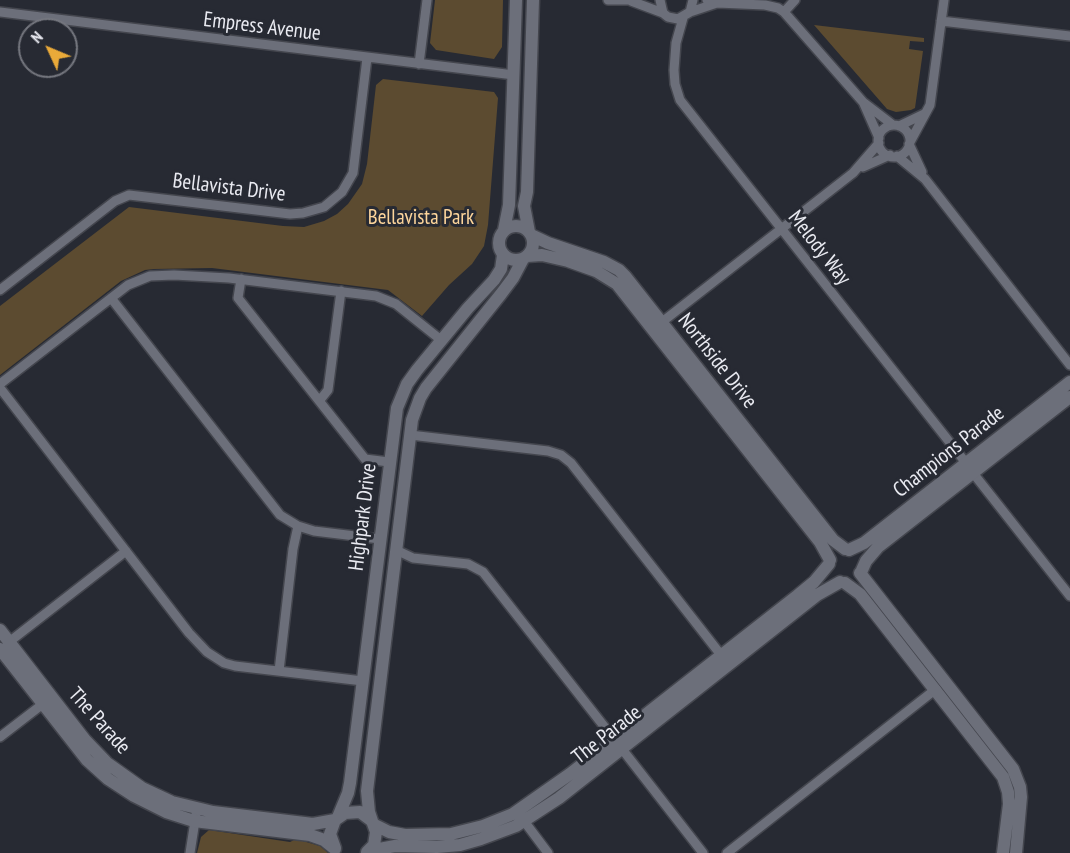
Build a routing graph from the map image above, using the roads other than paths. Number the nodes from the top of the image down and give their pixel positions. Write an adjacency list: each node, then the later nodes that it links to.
1 (427, 0): 20 (street)
2 (516, 0): 21 (street)
3 (533, 0): 22 (street)
4 (608, 0): 5 (street)
5 (633, 0): 14 (street)
6 (660, 0): 14 (street, Melody Way)
7 (693, 0): 15 (street, Melody Way)
8 (707, 0): 11 (street)
9 (795, 0): 12 (street)
10 (944, 0): 16 (street)
11 (717, 3): 12 (street); 15 (street)
12 (784, 12): 23 (street)
13 (2, 14): 19 (street, Empress Avenue)
14 (664, 14): 15 (street); 18 (street, Melody Way)
15 (687, 15): 18 (street, Melody Way)
16 (942, 21): 17 (street); 24 (street)
17 (1070, 36)
18 (676, 43): 31 (street, Melody Way)
19 (367, 58): 20 (street, Empress Avenue); 37 (street, Bellavista Drive)
20 (419, 64): 21 (street, Empress Avenue)
21 (514, 75): 22 (street); 32 (street)
22 (532, 76): 33 (street)
23 (863, 102): 25 (street); 26 (street)
24 (926, 113): 25 (street); 27 (street)
25 (896, 125): 26 (street); 27 (street)
26 (879, 140): 28 (street); 29 (street)
27 (910, 143): 28 (street); 30 (street)
28 (893, 156): 29 (street); 30 (street)
29 (852, 172): 31 (street)
30 (925, 178): 42 (street)
31 (782, 229): 40 (street); 50 (street, Melody Way)
32 (504, 230): 33 (street); 34 (street)
33 (530, 233): 35 (street); 40 (street, Northside Drive)
34 (503, 255): 35 (street); 41 (street, Highpark Drive)
35 (525, 257): 40 (street, Northside Drive); 48 (street, Highpark Drive)
36 (242, 279): 38 (street); 39 (street); 47 (street)
37 (2, 286)
38 (341, 291): 41 (street); 47 (street)
39 (111, 298): 44 (street); 51 (street)
40 (657, 326): 53 (street, Northside Drive); 56 (street, Northside Drive)
41 (441, 340): 49 (street, Highpark Drive)
42 (1070, 364)
43 (1070, 382): 50 (street, Champions Parade)
44 (0, 384)
45 (0, 388): 55 (street)
46 (1070, 397): 50 (street, Champions Parade)
47 (320, 400): 49 (street)
48 (410, 435): 54 (street, Highpark Drive); 62 (street)
49 (389, 462): 52 (street, Highpark Drive)
50 (969, 468): 53 (street, Champions Parade); 57 (street, Champions Parade); 59 (street, Melody Way)
51 (298, 526): 52 (street); 63 (street)
52 (380, 539): 64 (street, Highpark Drive)
53 (847, 549): 56 (street); 57 (street)
54 (396, 550): 68 (street); 72 (street, Highpark Drive)
55 (126, 551): 61 (street); 63 (street)
56 (829, 562): 58 (street); 62 (street, The Parade)
57 (861, 572): 58 (street); 65 (street)
58 (843, 582): 62 (street, The Parade); 65 (street)
59 (1070, 596)
60 (0, 630): 61 (street, The Parade)
61 (5, 646): 66 (street, The Parade)
62 (725, 660): 68 (street, The Parade)
63 (279, 671): 64 (street)
64 (363, 681): 70 (street, Highpark Drive)
65 (940, 686): 78 (street); 79 (street); 80 (street)
66 (47, 701): 67 (street); 69 (street, The Parade)
67 (0, 738)
68 (618, 744): 71 (street, The Parade); 72 (street, The Parade); 77 (street)
69 (195, 815): 70 (street, The Parade); 73 (street, The Parade); 75 (street)
70 (337, 818): 72 (street, The Parade); 73 (street)
71 (524, 821): 74 (street, The Parade); 76 (street)
72 (373, 823): 74 (street)
73 (338, 852)
74 (368, 852)
75 (190, 853)
76 (548, 853)
77 (703, 853)
78 (727, 853)
79 (1003, 853)
80 (1016, 853)

